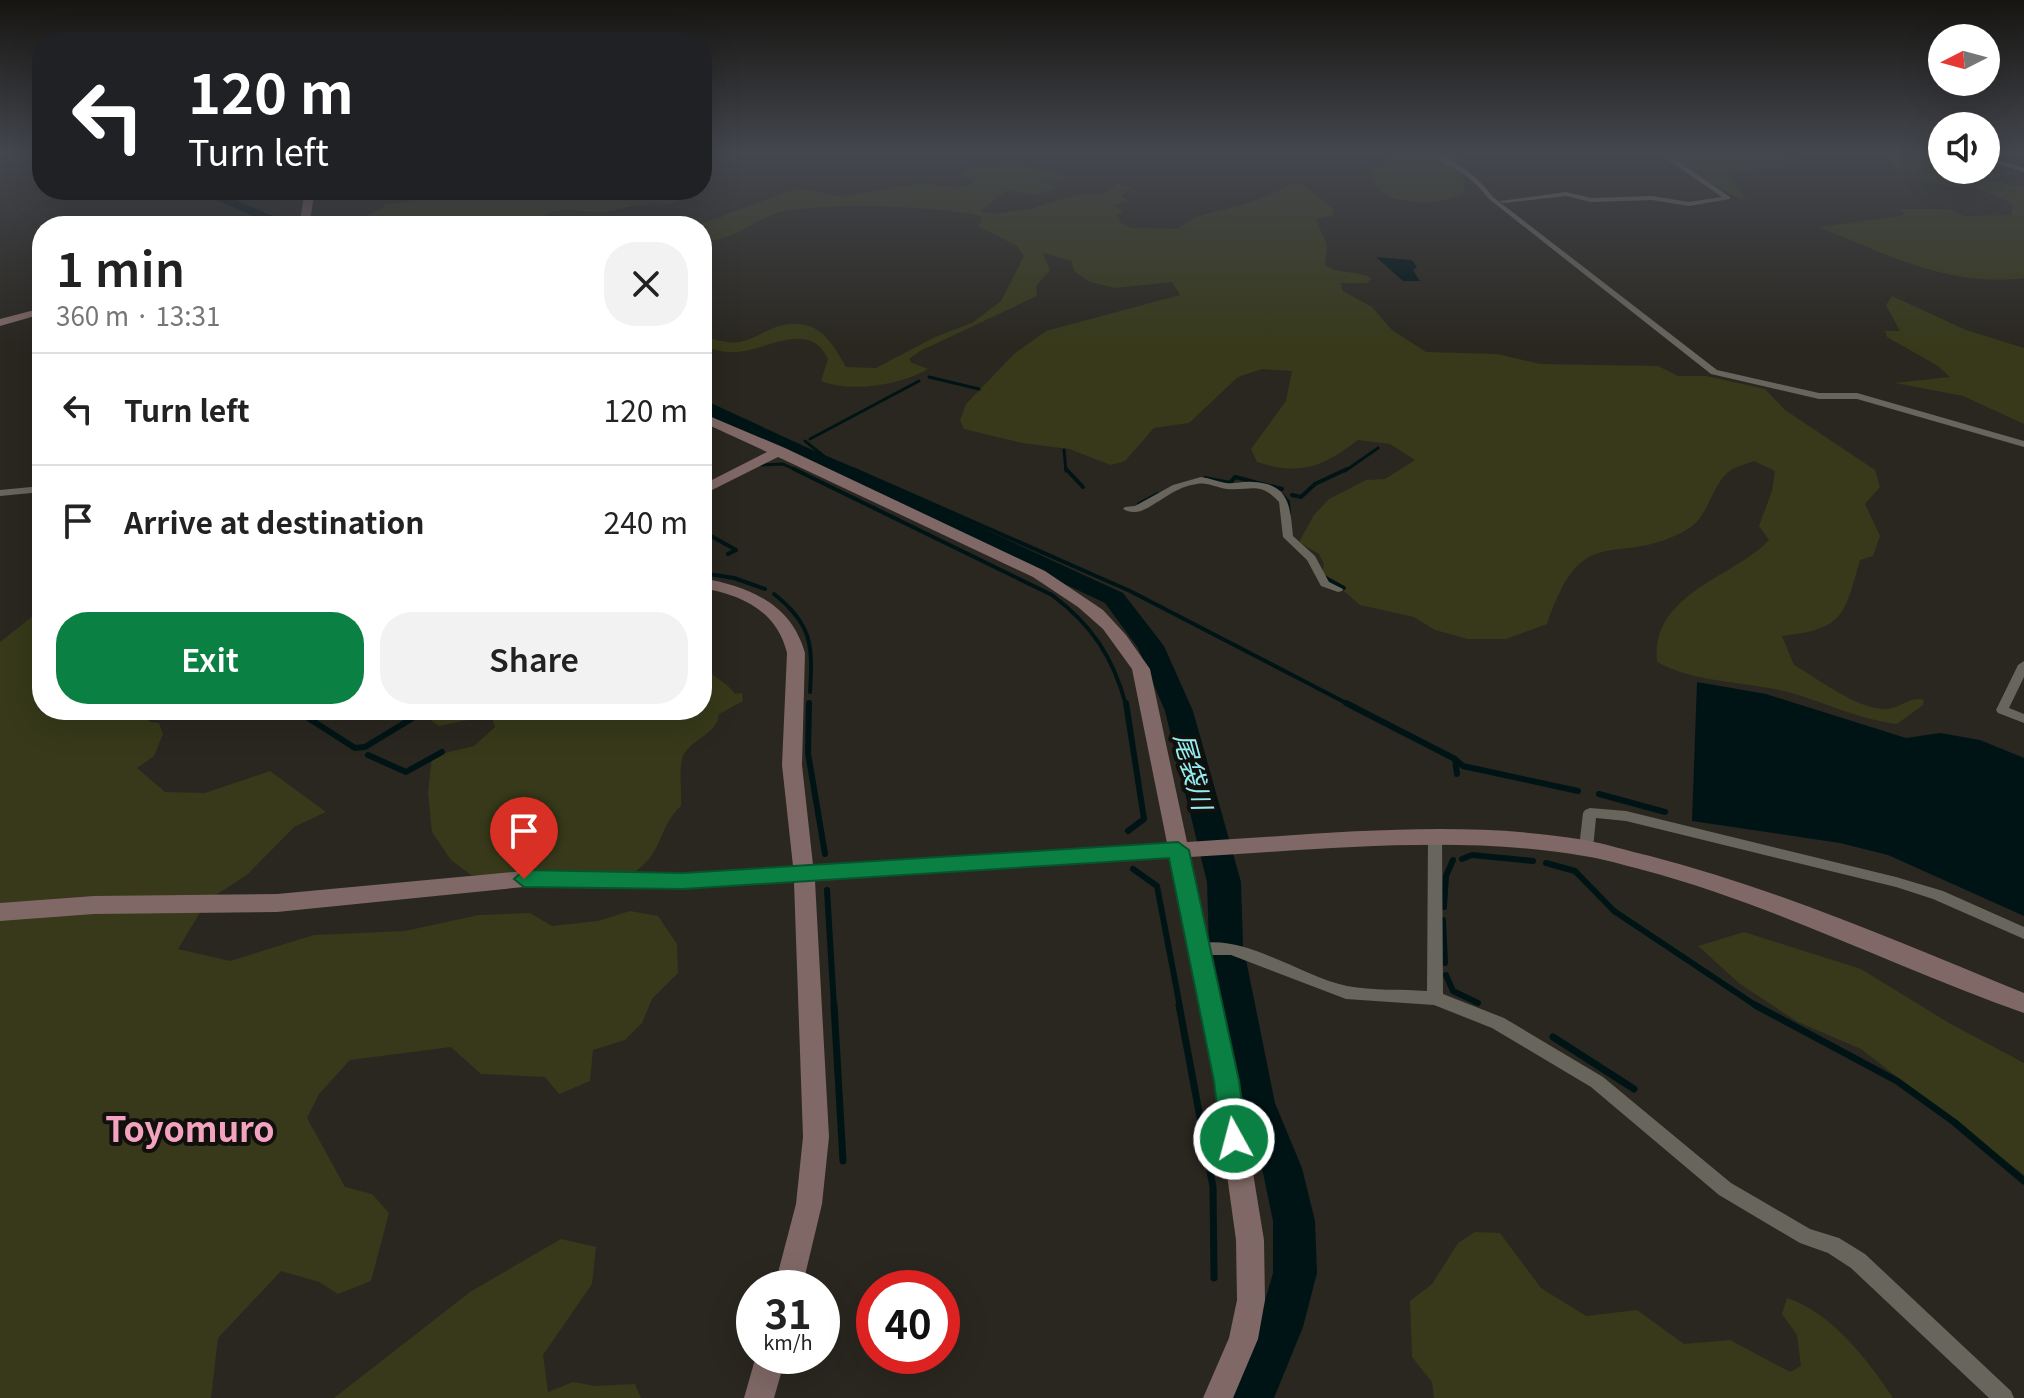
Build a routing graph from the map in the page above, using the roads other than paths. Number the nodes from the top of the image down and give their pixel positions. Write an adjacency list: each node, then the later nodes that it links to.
1 (1514, 216): 5 (street)
2 (32, 314): 3 (street)
3 (0, 323)
4 (712, 421): 6 (street)
5 (2024, 444)
6 (780, 451): 7 (street); 17 (street)
7 (712, 486)
8 (32, 490): 9 (street)
9 (0, 493)
10 (1128, 509): 12 (street)
11 (712, 586): 18 (street)
12 (1338, 589)
13 (2024, 665): 14 (street)
14 (2024, 719)
15 (1435, 838): 16 (street); 17 (street); 22 (street)
16 (1586, 848): 20 (street); 23 (street)
17 (1178, 850): 18 (street); 21 (street)
18 (804, 875): 19 (street); 24 (street)
19 (0, 912)
20 (2024, 933)
21 (1218, 949): 22 (street); 27 (street)
22 (1435, 998): 28 (street)
23 (2024, 1003)
24 (792, 1270)
25 (766, 1374): 26 (street)
26 (759, 1398)
27 (1218, 1398)
28 (2004, 1398)

